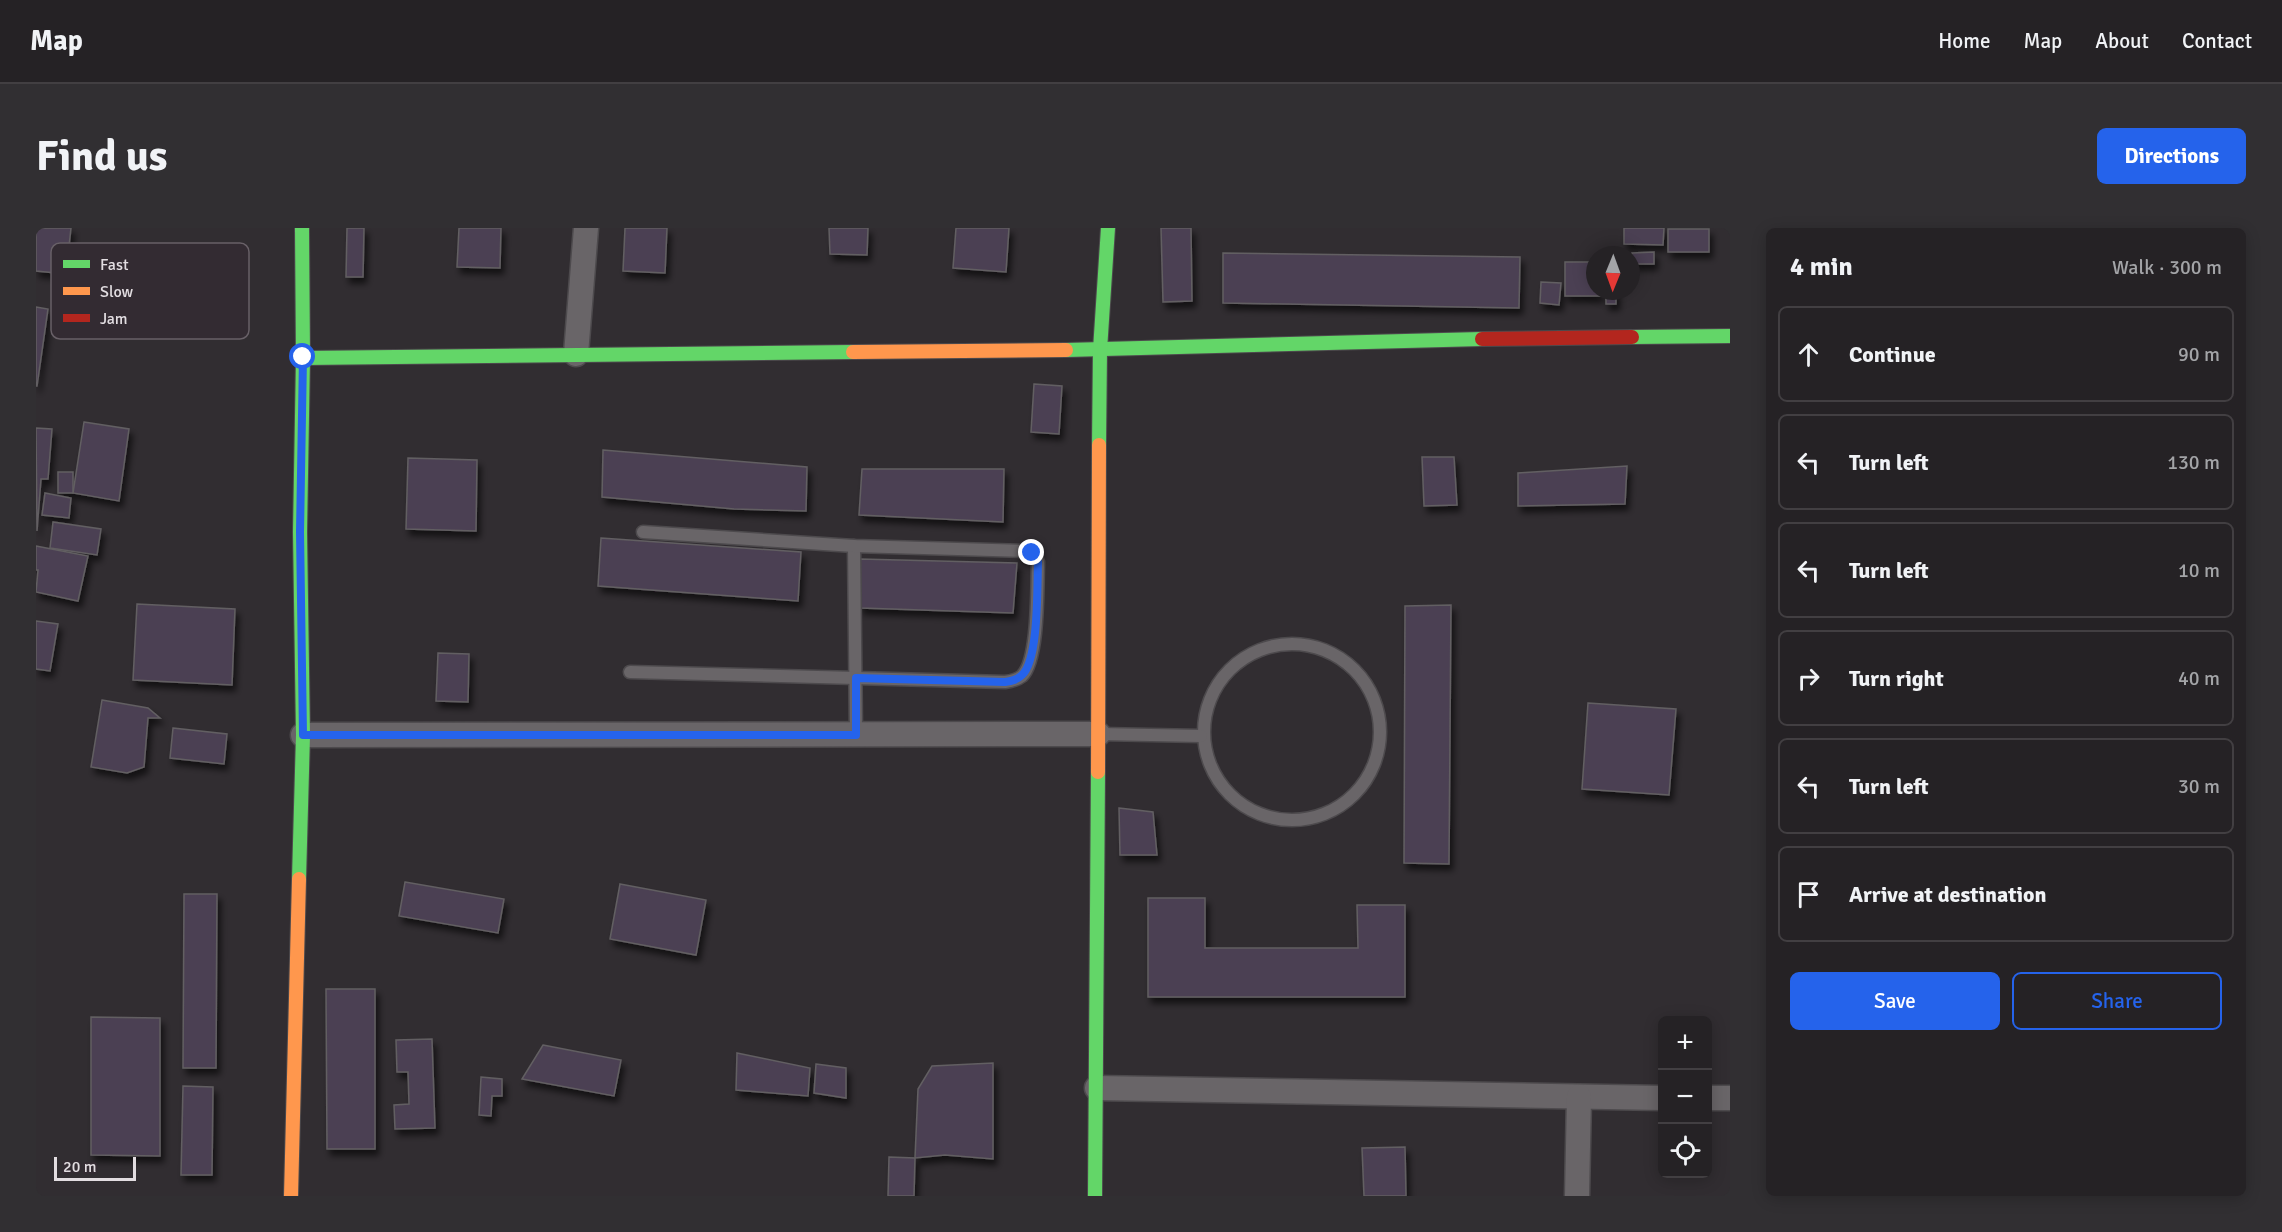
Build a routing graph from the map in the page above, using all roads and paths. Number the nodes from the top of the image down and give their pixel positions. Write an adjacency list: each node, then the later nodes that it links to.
1 (302, 228): 7 (street)
2 (586, 228): 6 (street)
3 (1108, 228): 5 (street)
4 (1730, 336): 5 (street)
5 (1100, 350): 6 (street); 12 (street)
6 (576, 354): 7 (street)
7 (303, 357): 13 (street)
8 (643, 532): 9 (lane)
9 (854, 546): 11 (lane); 11 (lane)
10 (630, 672): 11 (lane)
11 (856, 678): 14 (lane)
12 (1098, 734): 14 (street); 15 (lane); 16 (street)
13 (303, 735): 14 (street); 21 (street)
14 (856, 735)
15 (1201, 736): 15 (lane)
16 (1096, 1088): 17 (street); 22 (street)
17 (1579, 1097): 18 (street); 23 (street)
18 (1658, 1098)
19 (1712, 1098): 20 (street)
20 (1730, 1098)
21 (291, 1196)
22 (1095, 1196)
23 (1577, 1196)

